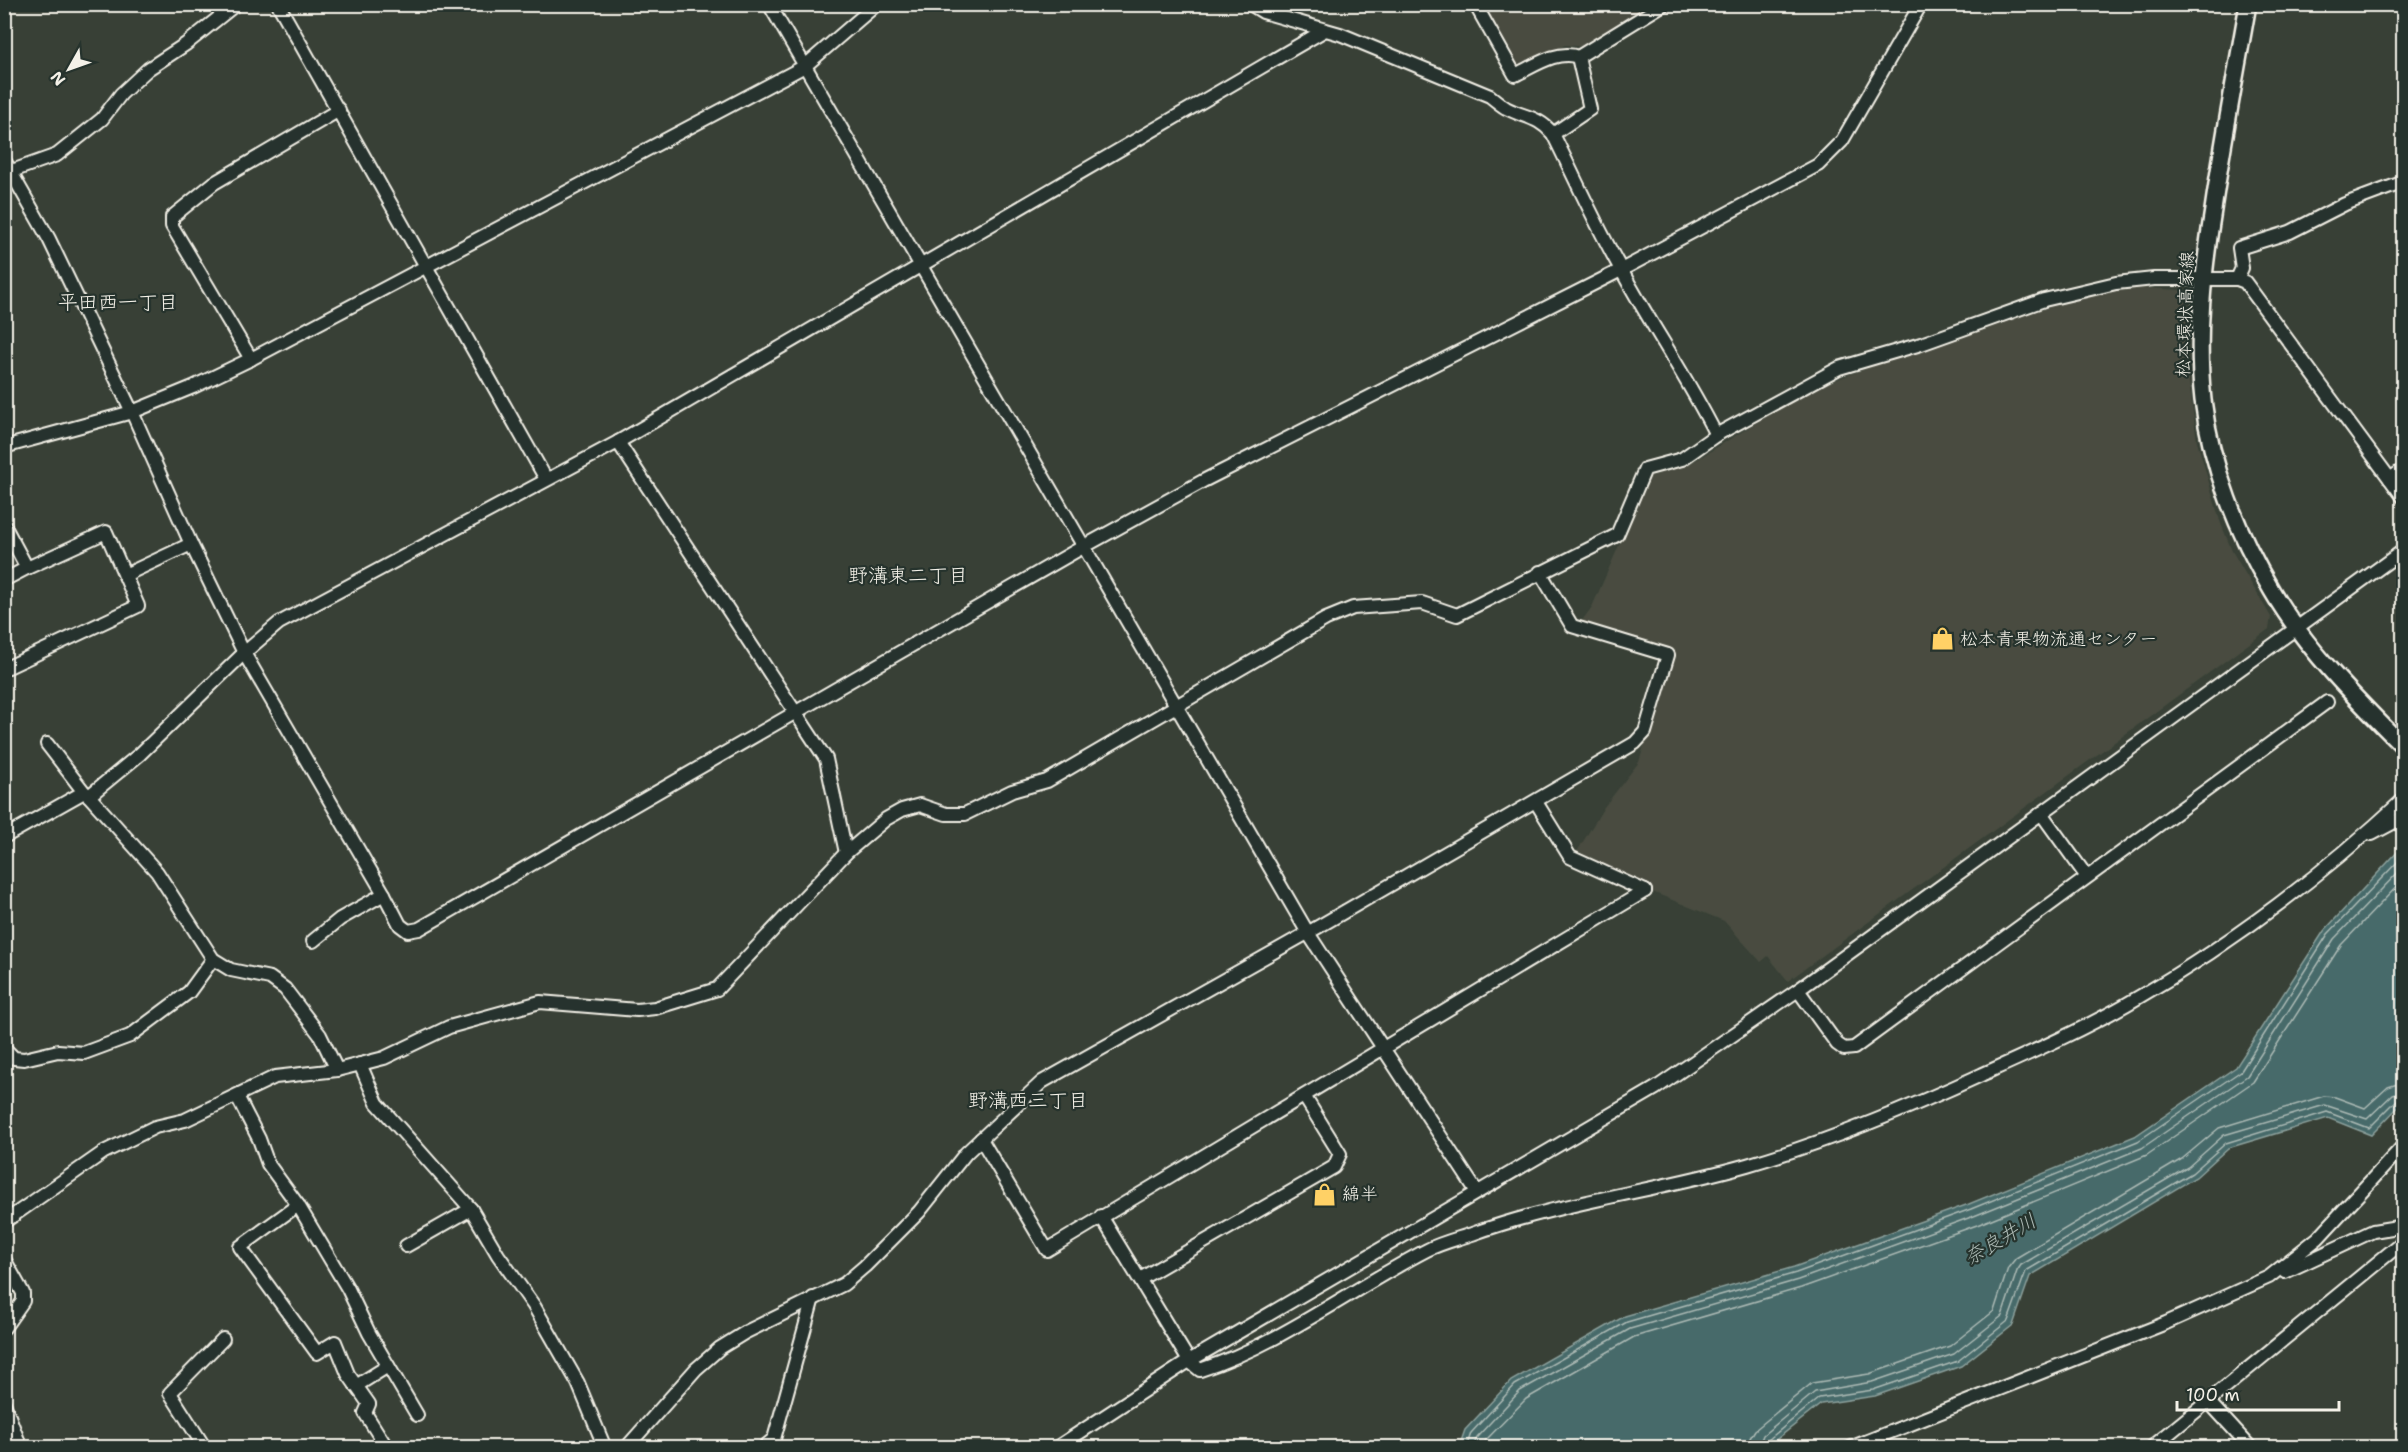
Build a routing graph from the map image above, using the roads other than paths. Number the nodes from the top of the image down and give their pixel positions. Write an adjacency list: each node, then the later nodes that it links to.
1 (236, 4): 16 (street)
2 (278, 4): 13 (street)
3 (769, 4): 12 (street)
4 (877, 4): 12 (street)
5 (1250, 4): 10 (street)
6 (1475, 4): 11 (street)
7 (1664, 4): 11 (street)
8 (1921, 4): 20 (street)
9 (2248, 4): 22 (main road, 松本環状高家線)
10 (1325, 30): 14 (street); 18 (street)
11 (1578, 57): 14 (street)
12 (805, 66): 18 (street); 19 (street)
13 (339, 110): 19 (street); 23 (street)
14 (1553, 134): 20 (street)
15 (4, 160): 16 (street)
16 (12, 171): 24 (street)
17 (2403, 182): 21 (street)
18 (921, 266): 26 (street); 34 (street)
19 (428, 267): 23 (street); 29 (street)
20 (1621, 270): 25 (street); 34 (street)
21 (2237, 279): 22 (street); 30 (street)
22 (2202, 280): 25 (street); 40 (main road, 松本環状高家線)
23 (251, 359): 24 (street)
24 (132, 412): 27 (street); 33 (street)
25 (1716, 435): 37 (street)
26 (618, 442): 29 (street); 45 (street)
27 (4, 447)
28 (2403, 469): 30 (street)
29 (546, 479): 41 (street)
30 (2390, 479): 31 (street)
31 (2403, 498)
32 (4, 525): 36 (street)
33 (191, 544): 38 (street); 41 (street)
34 (1085, 546): 44 (street); 45 (street)
35 (2403, 550): 40 (street)
36 (27, 568): 38 (street); 39 (street)
37 (1540, 572): 44 (street); 50 (street)
38 (125, 575): 42 (street)
39 (4, 579)
40 (2297, 628): 47 (main road, 松本環状高家線); 51 (street)
41 (244, 653): 48 (street); 57 (street)
42 (4, 669)
43 (2327, 702): 56 (street)
44 (1176, 705): 55 (street); 58 (street)
45 (795, 712): 55 (street); 57 (street)
46 (47, 744): 48 (street)
47 (2403, 747)
48 (87, 794): 53 (street); 60 (street)
49 (2403, 799): 54 (street)
50 (1536, 802): 58 (street); 62 (street)
51 (2041, 813): 56 (street); 61 (street)
52 (2403, 817): 54 (street)
53 (4, 837)
54 (2360, 839): 84 (street)
55 (846, 853): 64 (street)
56 (2087, 877): 61 (street)
57 (384, 894): 59 (street)
58 (1308, 933): 62 (street); 68 (street)
59 (313, 941)
60 (213, 959): 63 (street); 65 (street)
61 (1798, 990): 70 (street)
62 (1383, 1049): 67 (street); 70 (street)
63 (5, 1050)
64 (360, 1064): 65 (street); 72 (street)
65 (337, 1070): 66 (street)
66 (237, 1096): 71 (street); 74 (street)
67 (1304, 1096): 73 (street); 80 (street)
68 (981, 1139): 73 (street); 81 (street)
69 (2403, 1145): 79 (street)
70 (1477, 1192): 84 (street)
71 (298, 1205): 85 (street); 86 (street)
72 (471, 1209): 77 (street); 93 (street)
73 (1101, 1216): 80 (street)
74 (4, 1222)
75 (2403, 1226): 79 (street)
76 (2403, 1241): 87 (street)
77 (406, 1246)
78 (4, 1259): 82 (street)
79 (2269, 1277): 97 (street)
80 (1140, 1279): 84 (street)
81 (813, 1298): 94 (street); 95 (street)
82 (4, 1328)
83 (223, 1340): 91 (street)
84 (1189, 1361): 96 (street)
85 (388, 1366): 86 (street); 89 (street)
86 (356, 1386): 92 (street)
87 (2208, 1401): 98 (street); 99 (street)
88 (4, 1403): 90 (street)
89 (417, 1415)
90 (21, 1448)
91 (205, 1448)
92 (387, 1448)
93 (604, 1448)
94 (626, 1448)
95 (763, 1448)
96 (1056, 1448)
97 (1850, 1448)
98 (2151, 1448)
99 (2251, 1448)

